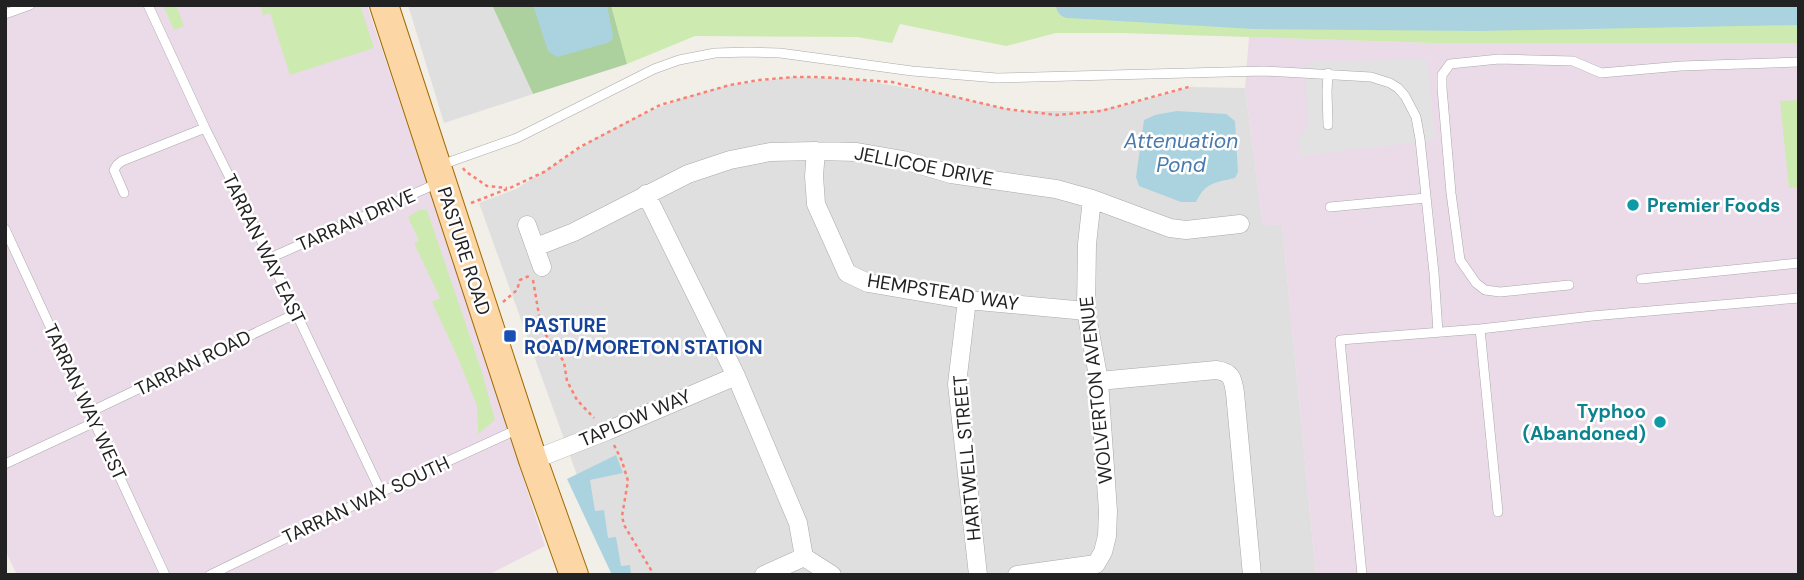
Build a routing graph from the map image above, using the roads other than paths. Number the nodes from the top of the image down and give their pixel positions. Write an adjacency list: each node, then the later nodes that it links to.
1 (148, 5): 8 (lane, TARRAN WAY EAST)
2 (384, 5): 10 (main road, PASTURE ROAD)
3 (24, 6): 4 (lane)
4 (5, 14)
5 (1799, 62): 24 (lane)
6 (1328, 73): 7 (lane); 10 (lane, TARRAN DRIVE); 13 (lane, TARRAN DRIVE)
7 (1328, 125)
8 (205, 128): 11 (lane); 20 (lane, TARRAN WAY EAST)
9 (816, 150): 12 (street, JELLICOE DRIVE); 14 (street, JELLICOE DRIVE); 26 (street, HEMPSTEAD WAY)
10 (445, 169): 20 (lane, TARRAN DRIVE); 34 (main road, PASTURE ROAD)
11 (124, 193)
12 (646, 194): 19 (street, JELLICOE DRIVE); 31 (street)
13 (1426, 198): 15 (lane); 30 (lane, TARRAN DRIVE)
14 (1092, 199): 16 (street, JELLICOE DRIVE); 27 (street, WOLVERTON AVENUE)
15 (1330, 207)
16 (1240, 224)
17 (527, 225): 19 (street)
18 (5, 229): 33 (lane, TARRAN WAY WEST)
19 (536, 247): 22 (street)
20 (270, 258): 28 (lane, TARRAN WAY EAST)
21 (1799, 263): 23 (lane)
22 (537, 271)
23 (1641, 279)
24 (1569, 285)
25 (1799, 298): 29 (lane)
26 (967, 300): 27 (street, HEMPSTEAD WAY); 46 (street, HARTWELL STREET)
27 (1086, 311): 32 (street, WOLVERTON AVENUE)
28 (295, 314): 33 (lane, TARRAN ROAD); 37 (lane, TARRAN WAY EAST)
29 (1480, 329): 30 (lane); 38 (lane)
30 (1438, 332): 49 (lane)
31 (736, 376): 35 (street, TAPLOW WAY); 39 (street)
32 (1099, 381): 40 (street, WOLVERTON AVENUE); 48 (street)
33 (92, 417): 36 (lane, TARRAN ROAD); 41 (lane, TARRAN WAY WEST)
34 (523, 427): 35 (main road, PASTURE ROAD); 37 (lane, TARRAN WAY SOUTH)
35 (533, 460): 43 (main road, PASTURE ROAD)
36 (5, 464)
37 (381, 492): 42 (lane, TARRAN WAY SOUTH)
38 (1498, 512)
39 (804, 557): 44 (street); 45 (street)
40 (1100, 570): 47 (street)
41 (165, 575)
42 (210, 575)
43 (575, 575)
44 (764, 575)
45 (832, 575)
46 (978, 575)
47 (1017, 575)
48 (1252, 575)
49 (1362, 575)

